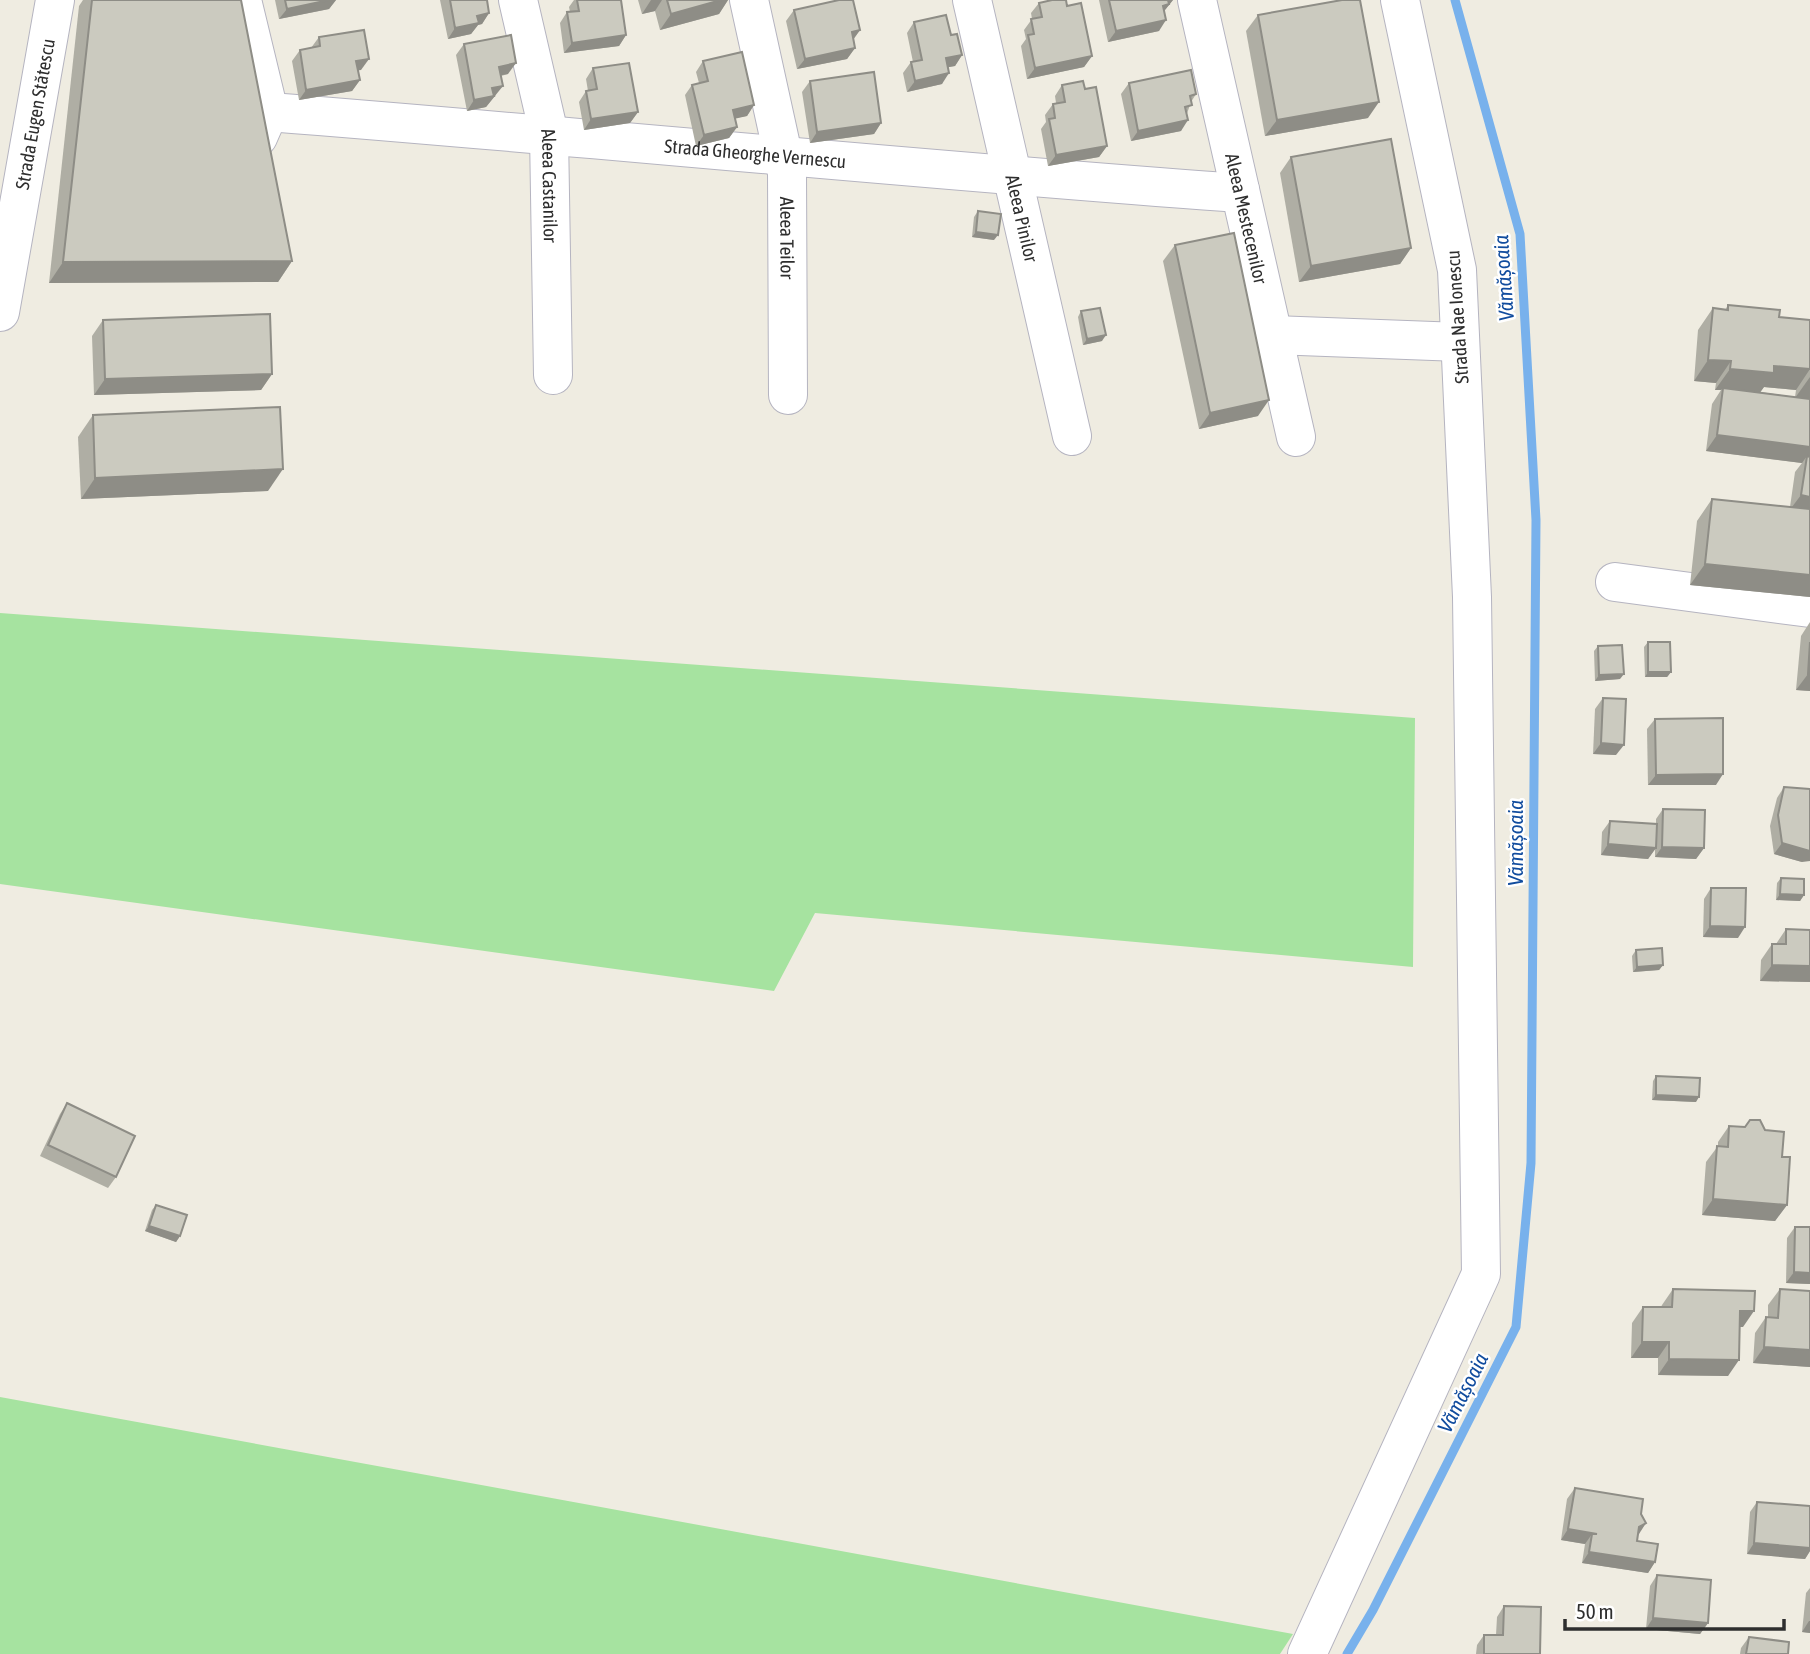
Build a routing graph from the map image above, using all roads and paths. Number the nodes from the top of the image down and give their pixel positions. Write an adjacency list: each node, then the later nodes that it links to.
1 (55, 0): 12 (street, Strada Eugen Stătescu)
2 (242, 0): 8 (street, Strada Gheorghe Vernescu)
3 (518, 0): 8 (street, Aleea Castanilor)
4 (750, 0): 9 (street, Aleea Teilor)
5 (972, 0): 10 (street, Aleea Pinilor)
6 (1198, 0): 11 (street, Aleea Mestecenilor)
7 (1400, 0): 14 (street, Strada Nae Ionescu)
8 (549, 134): 9 (street, Strada Gheorghe Vernescu); 15 (street, Aleea Castanilor)
9 (785, 157): 10 (street, Strada Gheorghe Vernescu); 16 (street, Aleea Teilor)
10 (1013, 177): 11 (street, Strada Gheorghe Vernescu); 17 (street, Aleea Pinilor)
11 (1240, 190): 13 (street, Aleea Mestecenilor)
12 (0, 312)
13 (1273, 335): 14 (street); 18 (street, Aleea Mestecenilor)
14 (1460, 342): 21 (street, Strada Nae Ionescu)
15 (553, 375)
16 (788, 395)
17 (1072, 436)
18 (1296, 437)
19 (1615, 582): 20 (street)
20 (1810, 608)
21 (1307, 1654)

